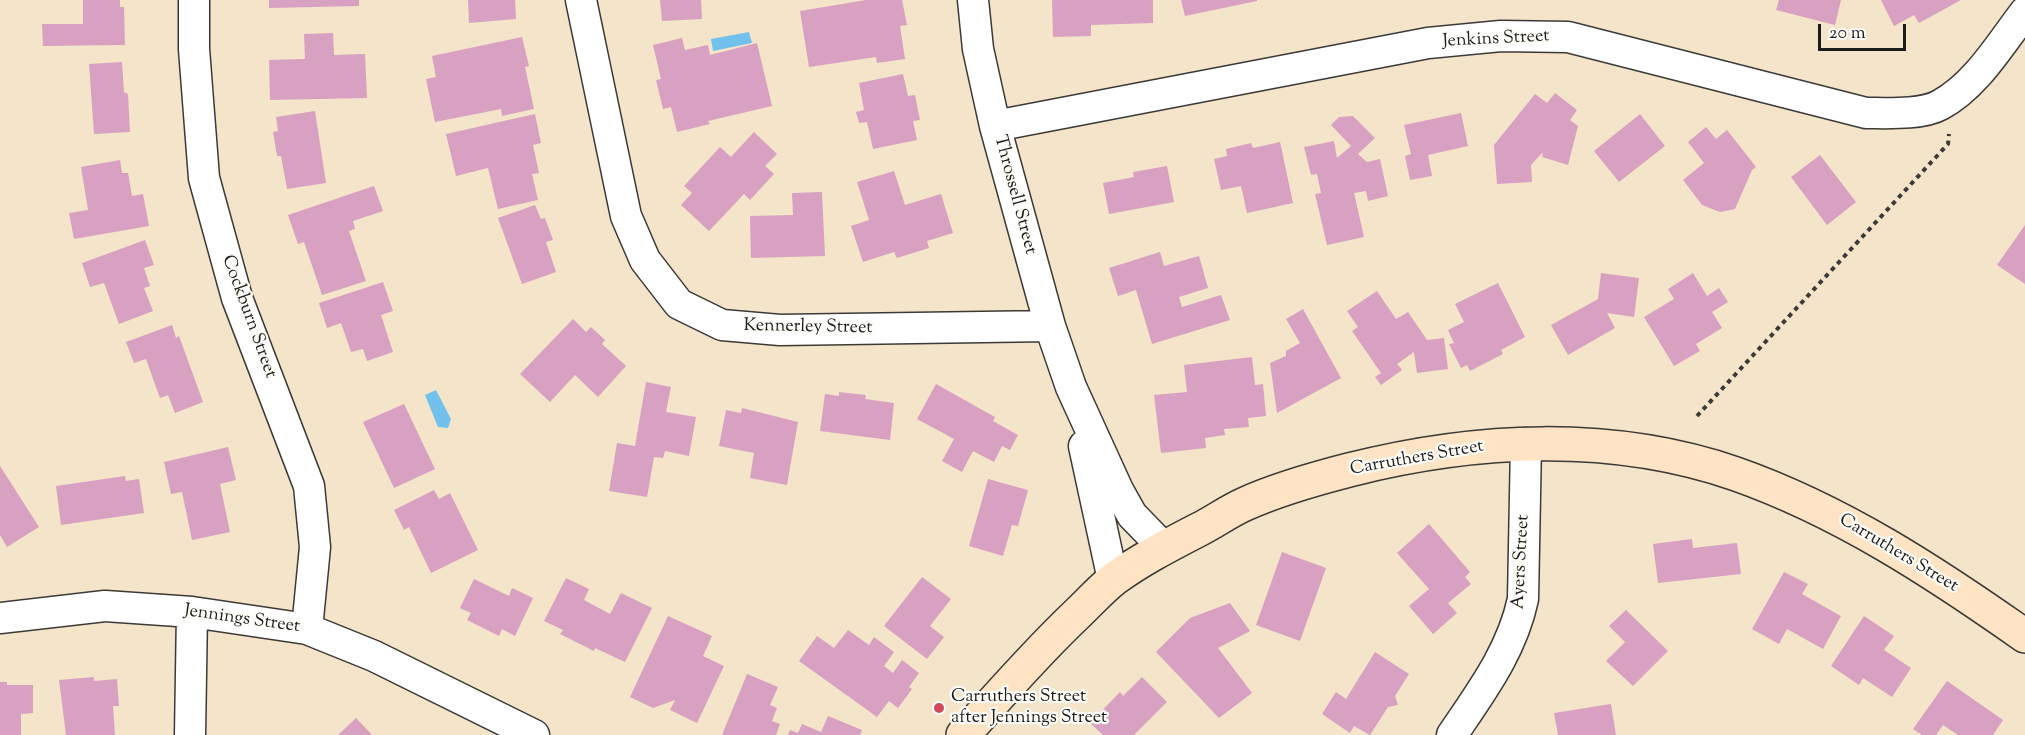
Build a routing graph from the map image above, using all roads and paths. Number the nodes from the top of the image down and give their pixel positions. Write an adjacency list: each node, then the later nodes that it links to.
1 (194, 0): 15 (street, Cockburn Street)
2 (581, 0): 7 (street, Kennerley Street)
3 (974, 0): 6 (street, Throssell Street)
4 (2025, 12): 5 (street, Jenkins Street)
5 (1950, 98): 6 (street, Jenkins Street); 9 (path)
6 (995, 126): 7 (street, Throssell Street)
7 (1050, 326): 8 (street, Throssell Street)
8 (1071, 387): 11 (street, Throssell Street); 12 (street, Throssell Street)
9 (1697, 416)
10 (1526, 443): 11 (main road, Carruthers Street); 16 (main road, Carruthers Street); 20 (street, Ayers Street)
11 (1164, 548): 12 (main road, Carruthers Street)
12 (1113, 580): 19 (main road, Carruthers Street)
13 (192, 612): 14 (street, Jennings Street); 15 (street, Jennings Street); 17 (street)
14 (0, 618)
15 (307, 629): 18 (street, Jennings Street)
16 (2025, 636)
17 (190, 735)
18 (534, 735)
19 (963, 735)
20 (1452, 735)

